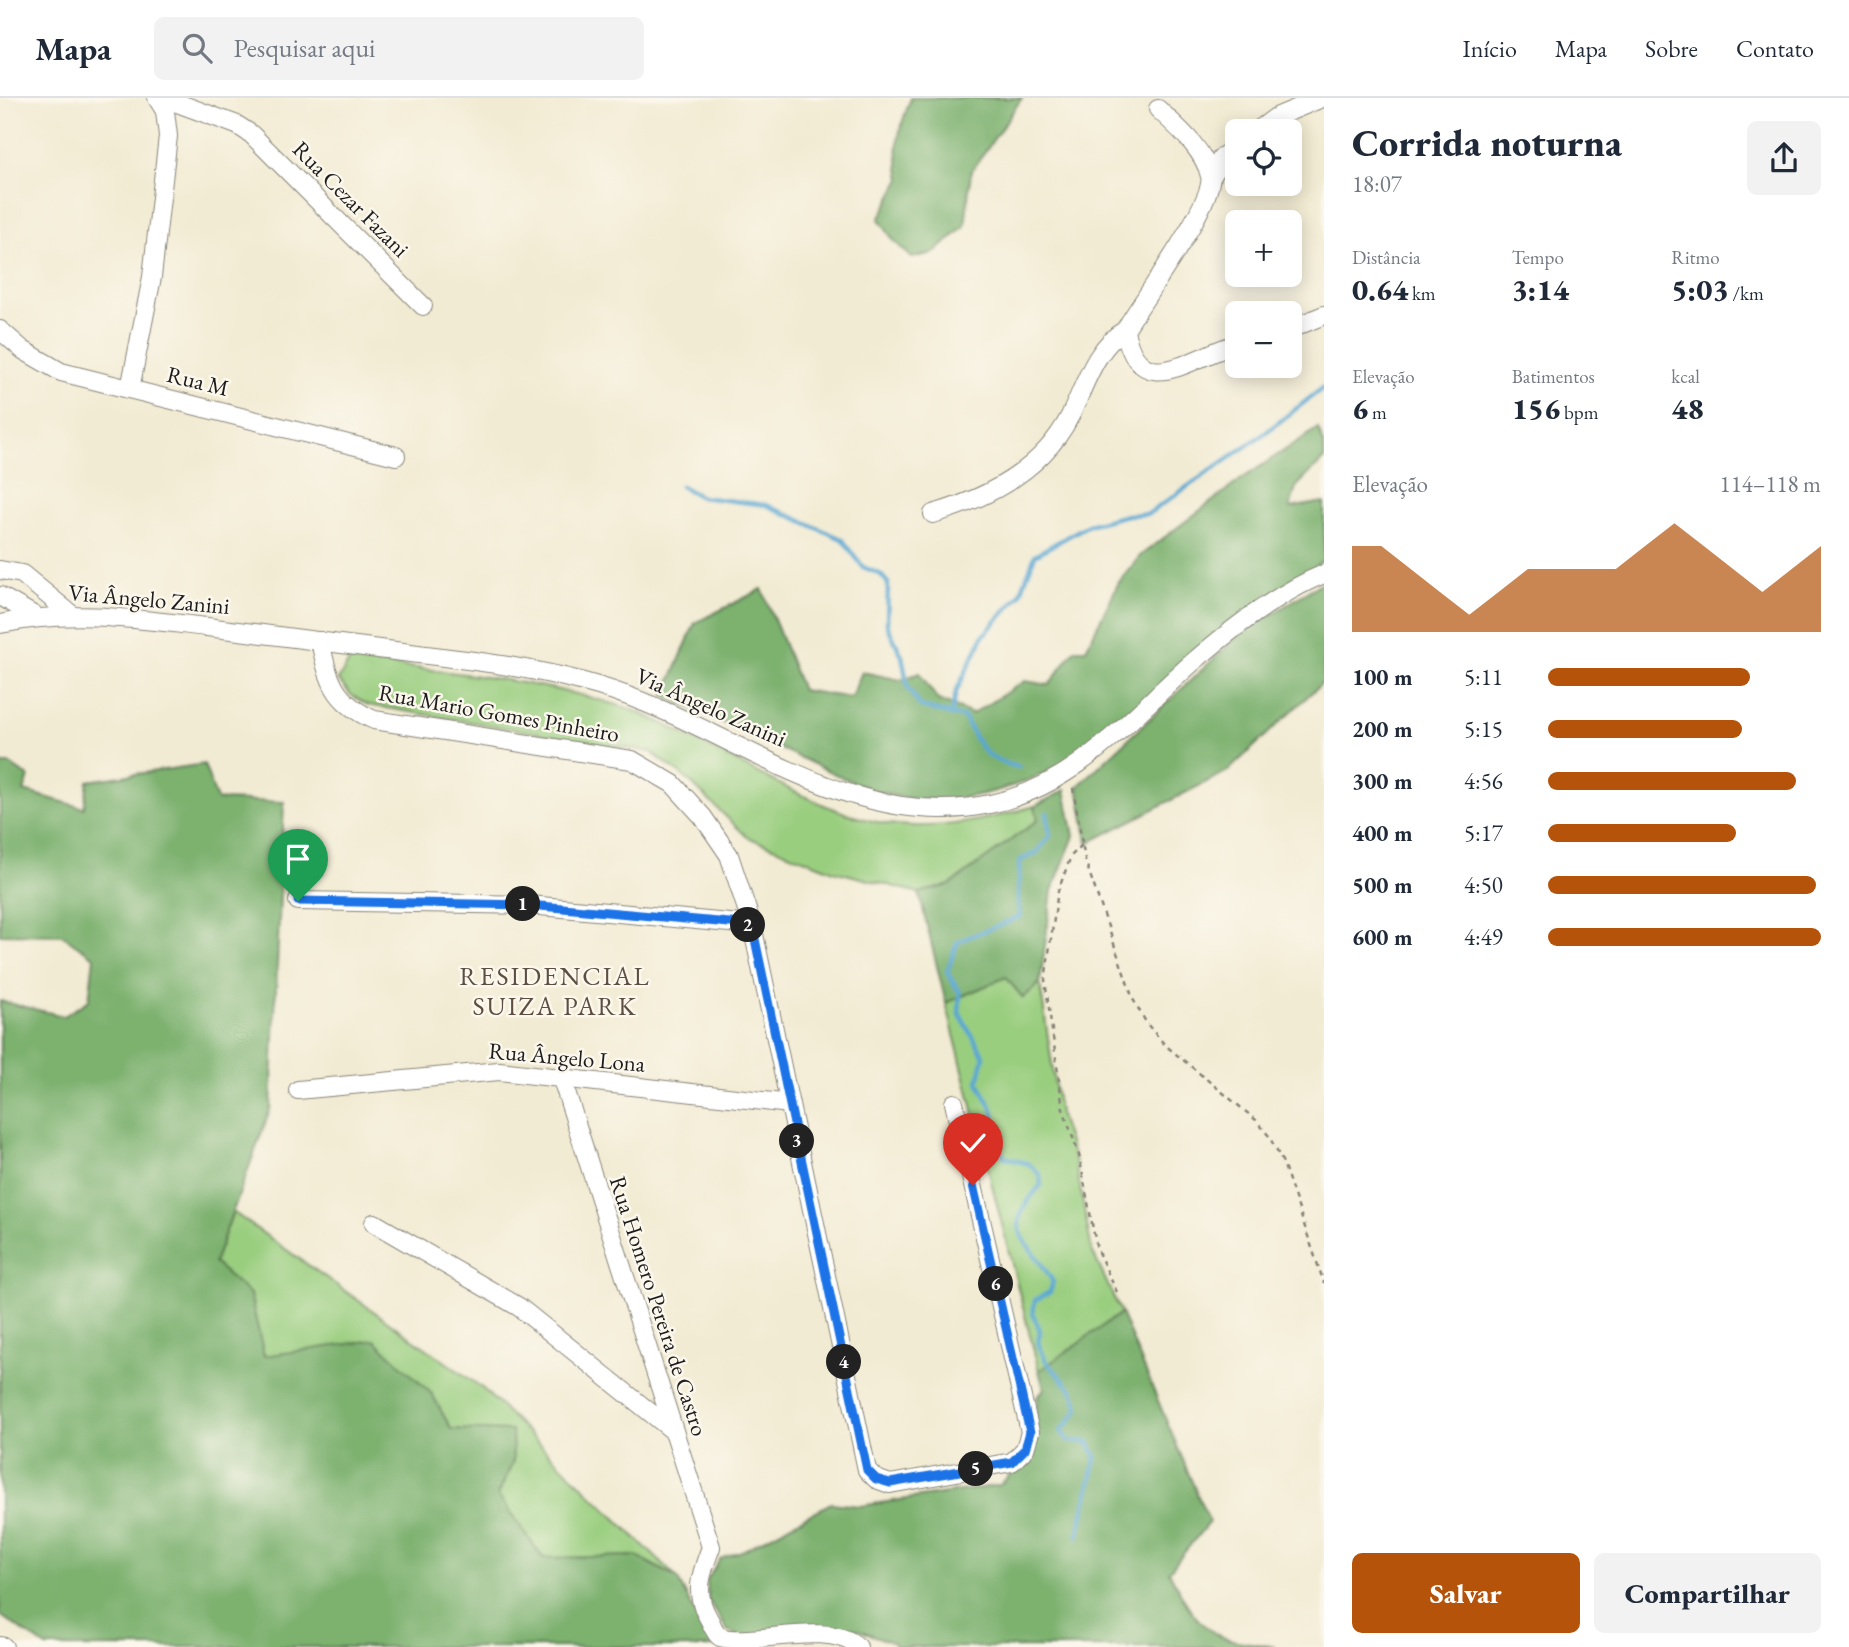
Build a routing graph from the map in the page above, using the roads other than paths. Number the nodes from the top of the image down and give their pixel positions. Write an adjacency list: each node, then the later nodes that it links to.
1 (157, 98): 14 (street)
2 (164, 98): 8 (street, Rua Cezar Fazani)
3 (1322, 98): 5 (street)
4 (1158, 109): 7 (street)
5 (1273, 119)
6 (1225, 155): 7 (street)
7 (1211, 178): 12 (street)
8 (424, 306)
9 (1324, 314): 10 (street)
10 (1302, 324)
11 (0, 330): 14 (street, Rua M)
12 (1125, 330): 13 (street); 16 (street)
13 (1225, 347)
14 (130, 389): 15 (street, Rua M)
15 (396, 456)
16 (933, 514)
17 (0, 570): 20 (street)
18 (1319, 574): 23 (street, Via Ângelo Zanini)
19 (0, 596): 21 (street)
20 (72, 615): 21 (street, Via Ângelo Zanini); 23 (street, Via Ângelo Zanini)
21 (36, 616): 22 (street, Via Ângelo Zanini)
22 (0, 624)
23 (320, 641): 25 (street, Rua Mario Gomes Pinheiro)
24 (298, 901): 25 (street)
25 (752, 925): 29 (street, Rua Mario Gomes Pinheiro)
26 (562, 1079): 27 (street, Rua Ângelo Lona); 29 (street, Rua Ângelo Lona); 31 (street, Rua Homero Pereira de Castro)
27 (298, 1090)
28 (954, 1103): 29 (street, Rua Mario Gomes Pinheiro)
29 (790, 1104)
30 (374, 1223): 31 (street)
31 (672, 1430): 32 (street, Rua Homero Pereira de Castro)
32 (858, 1647)

